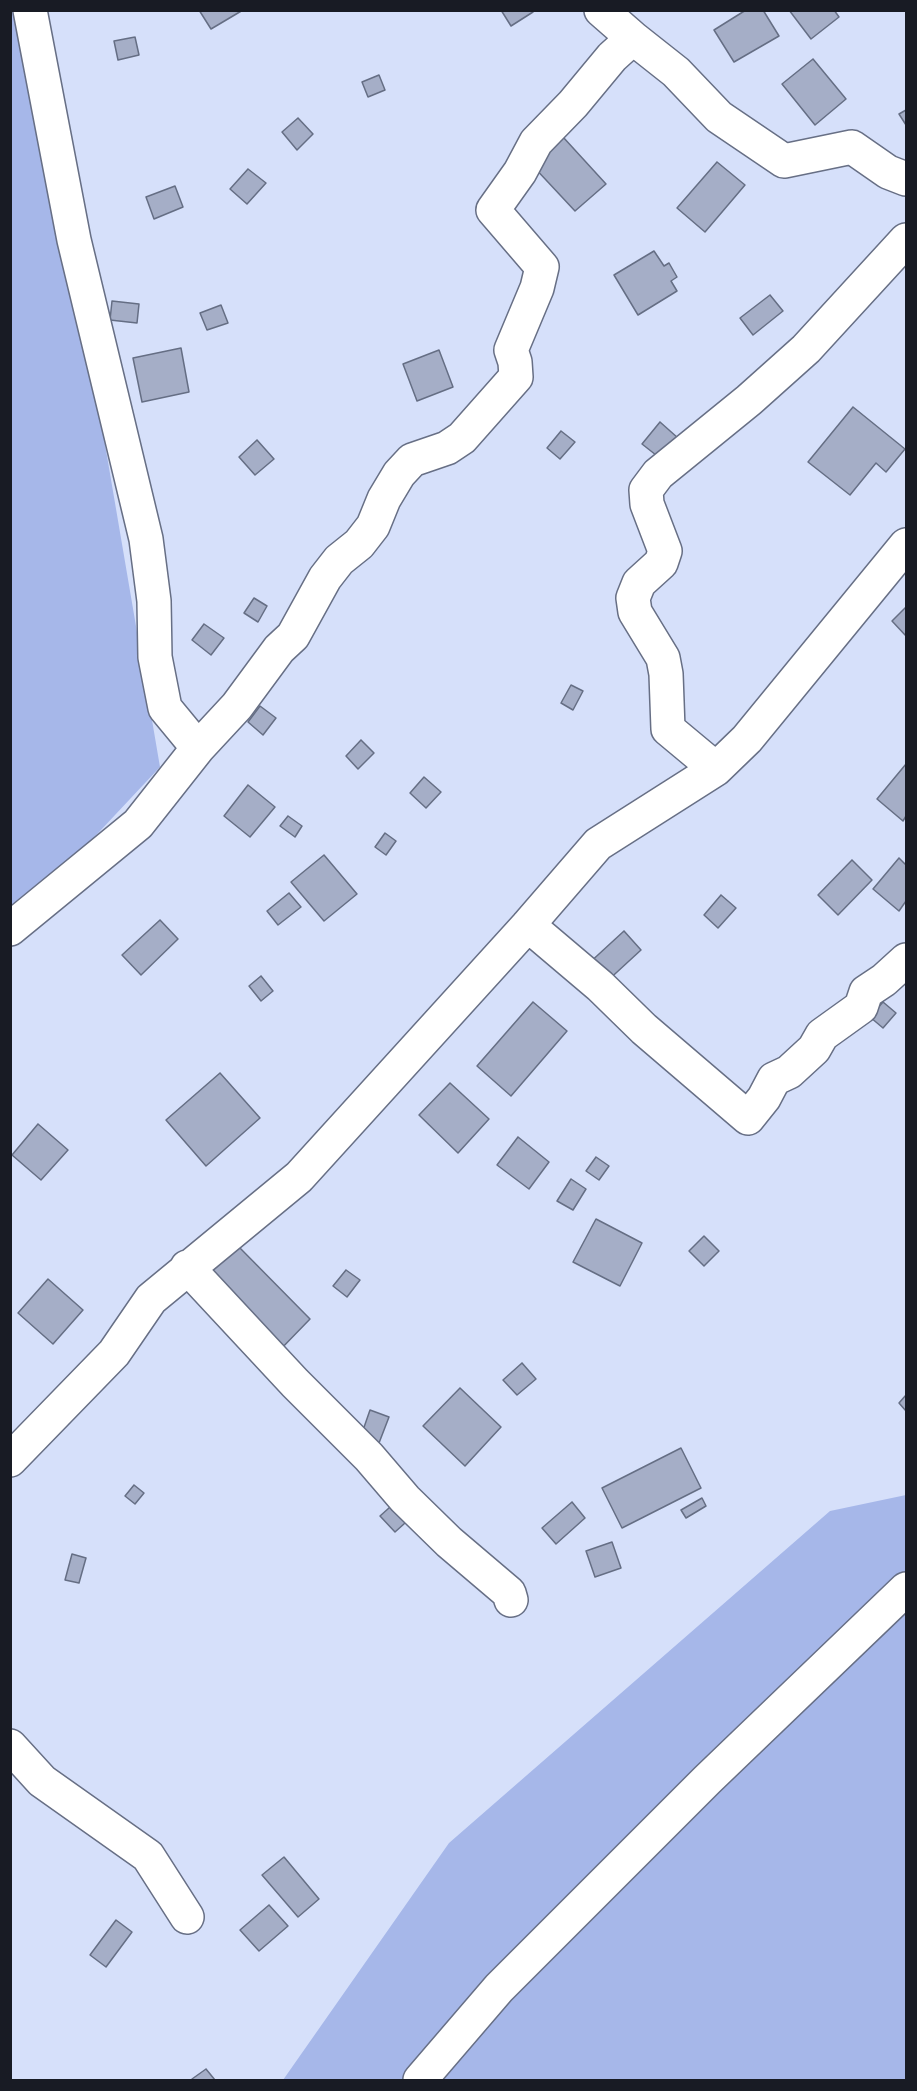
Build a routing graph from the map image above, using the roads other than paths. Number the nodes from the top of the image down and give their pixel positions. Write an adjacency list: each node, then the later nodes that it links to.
1 (30, 10): 7 (street)
2 (601, 10): 3 (street)
3 (633, 38): 4 (street); 7 (street)
4 (906, 179)
5 (906, 240): 8 (street)
6 (906, 544): 8 (street)
7 (198, 748): 10 (street)
8 (716, 769): 9 (street)
9 (528, 925): 11 (street); 12 (street)
10 (10, 929)
11 (906, 960)
12 (186, 1268): 13 (street); 15 (street)
13 (10, 1460)
14 (906, 1589): 18 (street)
15 (511, 1600)
16 (10, 1746): 17 (street)
17 (187, 1917)
18 (420, 2080)

